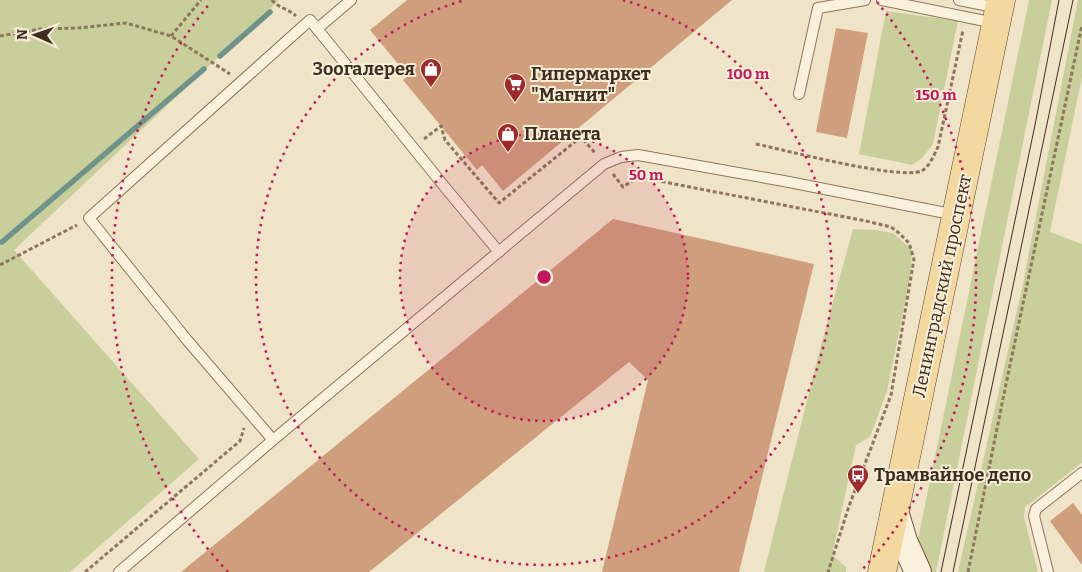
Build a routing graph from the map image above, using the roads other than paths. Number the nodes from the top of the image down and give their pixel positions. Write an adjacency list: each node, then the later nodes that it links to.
1 (350, 0): 6 (lane)
2 (865, 0): 7 (lane)
3 (882, 0): 5 (lane)
4 (958, 0): 5 (lane)
5 (999, 10): 8 (main road, Ленинградский проспект)
6 (317, 29): 9 (lane); 10 (lane)
7 (800, 94)
8 (957, 215): 9 (lane); 12 (main road, Ленинградский проспект)
9 (499, 252): 10 (lane)
10 (273, 440): 13 (lane)
11 (1080, 478): 16 (lane)
12 (895, 512): 14 (main road, Ленинградский проспект); 15 (main road)
13 (119, 572)
14 (882, 572)
15 (918, 572)
16 (1048, 572)

